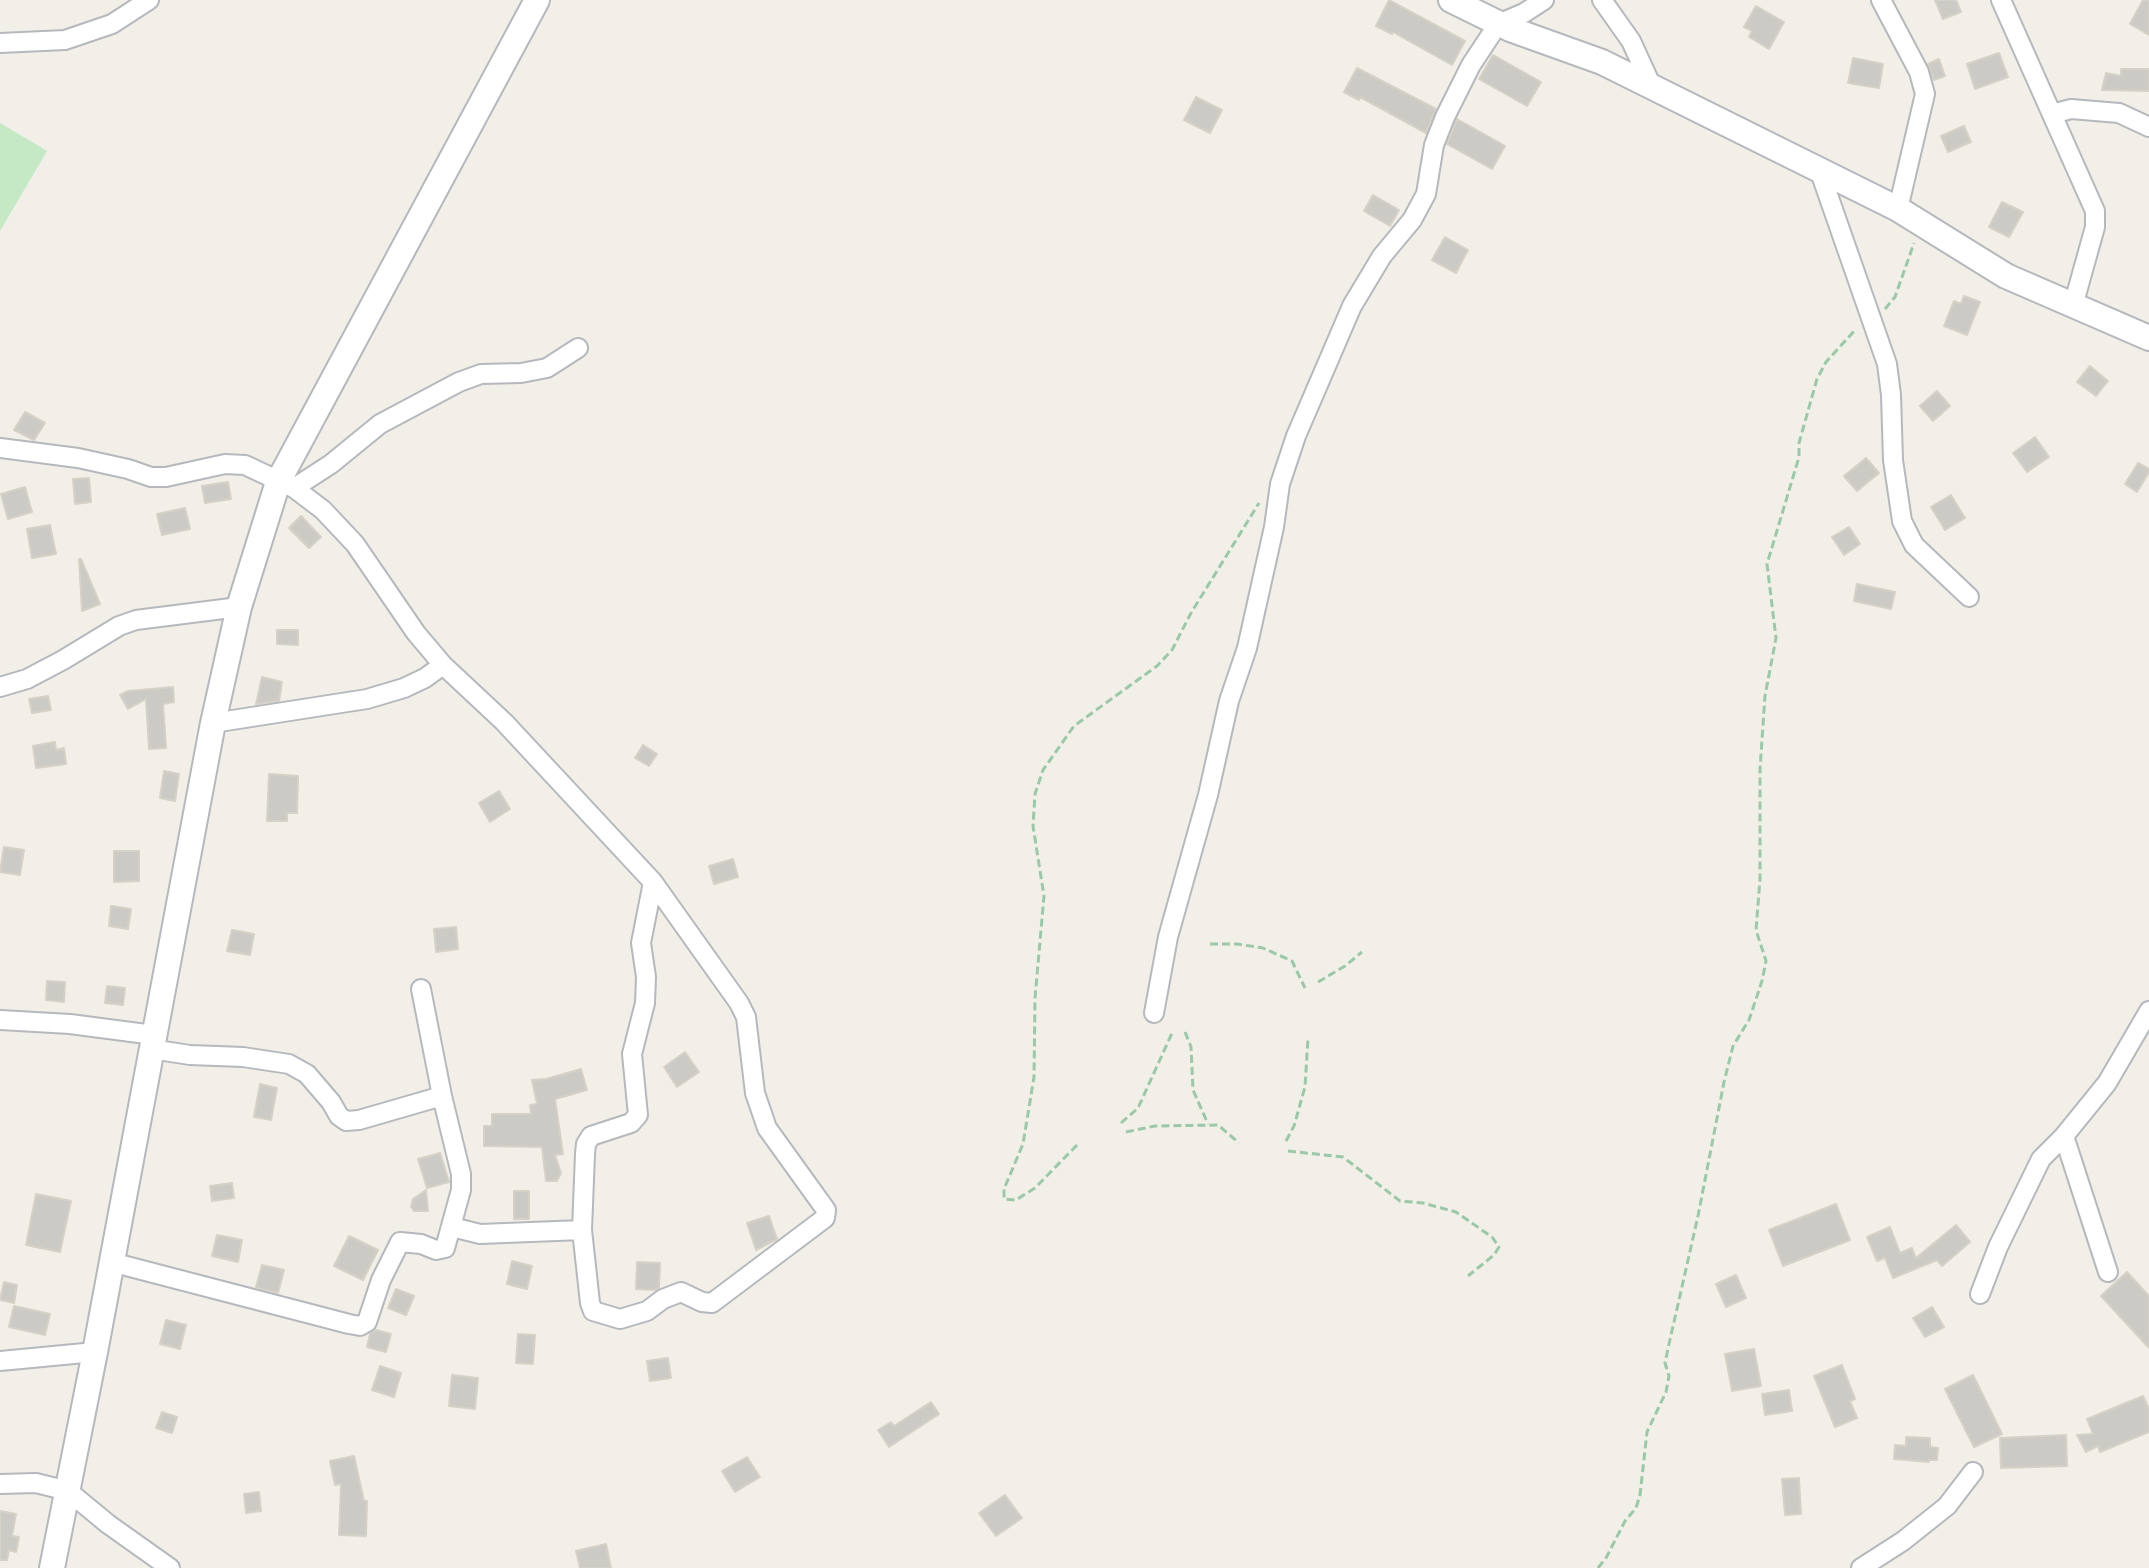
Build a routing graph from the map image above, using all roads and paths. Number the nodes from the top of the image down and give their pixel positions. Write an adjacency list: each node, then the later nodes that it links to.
1 (149, 0): 9 (street)
2 (537, 0): 22 (street)
3 (1451, 0): 8 (street)
4 (1544, 0): 8 (street)
5 (1602, 0): 10 (street)
6 (1881, 0): 14 (street)
7 (2001, 0): 11 (street)
8 (1498, 24): 10 (street); 36 (street)
9 (0, 43)
10 (1653, 89): 13 (street)
11 (2052, 114): 12 (street); 16 (street)
12 (2149, 127)
13 (1820, 172): 14 (street); 24 (street)
14 (1898, 209): 15 (street)
15 (1921, 224): 16 (street); 17 (path)
16 (2073, 306): 19 (street)
17 (1874, 315)
18 (1865, 322): 64 (path)
19 (2146, 340)
20 (578, 348): 22 (street)
21 (0, 448): 22 (street)
22 (286, 485): 25 (street); 26 (street)
23 (1260, 502): 49 (path)
24 (1969, 597)
25 (239, 607): 27 (street); 28 (street)
26 (443, 665): 28 (street); 29 (street)
27 (0, 687)
28 (213, 723): 41 (street)
29 (653, 882): 52 (street); 52 (street)
30 (1210, 944): 33 (path)
31 (1362, 952): 32 (path)
32 (1318, 982)
33 (1305, 988)
34 (421, 989): 42 (street)
35 (2149, 1011): 46 (street)
36 (1154, 1013)
37 (0, 1020): 41 (street)
38 (1173, 1031): 43 (path)
39 (1185, 1032): 44 (path)
40 (1308, 1038): 47 (path)
41 (152, 1042): 42 (street); 53 (street)
42 (442, 1096): 51 (street)
43 (1121, 1123)
44 (1208, 1125): 45 (path); 48 (path)
45 (1126, 1132)
46 (2064, 1136): 54 (street); 56 (street)
47 (1286, 1141)
48 (1239, 1143)
49 (1077, 1145)
50 (1288, 1151): 55 (path)
51 (452, 1227): 52 (street); 53 (street)
52 (582, 1230)
53 (111, 1262): 57 (street)
54 (2108, 1272)
55 (1468, 1276)
56 (1980, 1294)
57 (95, 1352): 58 (street); 61 (street)
58 (0, 1361)
59 (1973, 1472): 65 (street)
60 (0, 1484): 61 (street)
61 (68, 1491): 62 (street); 63 (street)
62 (52, 1568)
63 (170, 1568)
64 (1598, 1568)
65 (1861, 1568)

